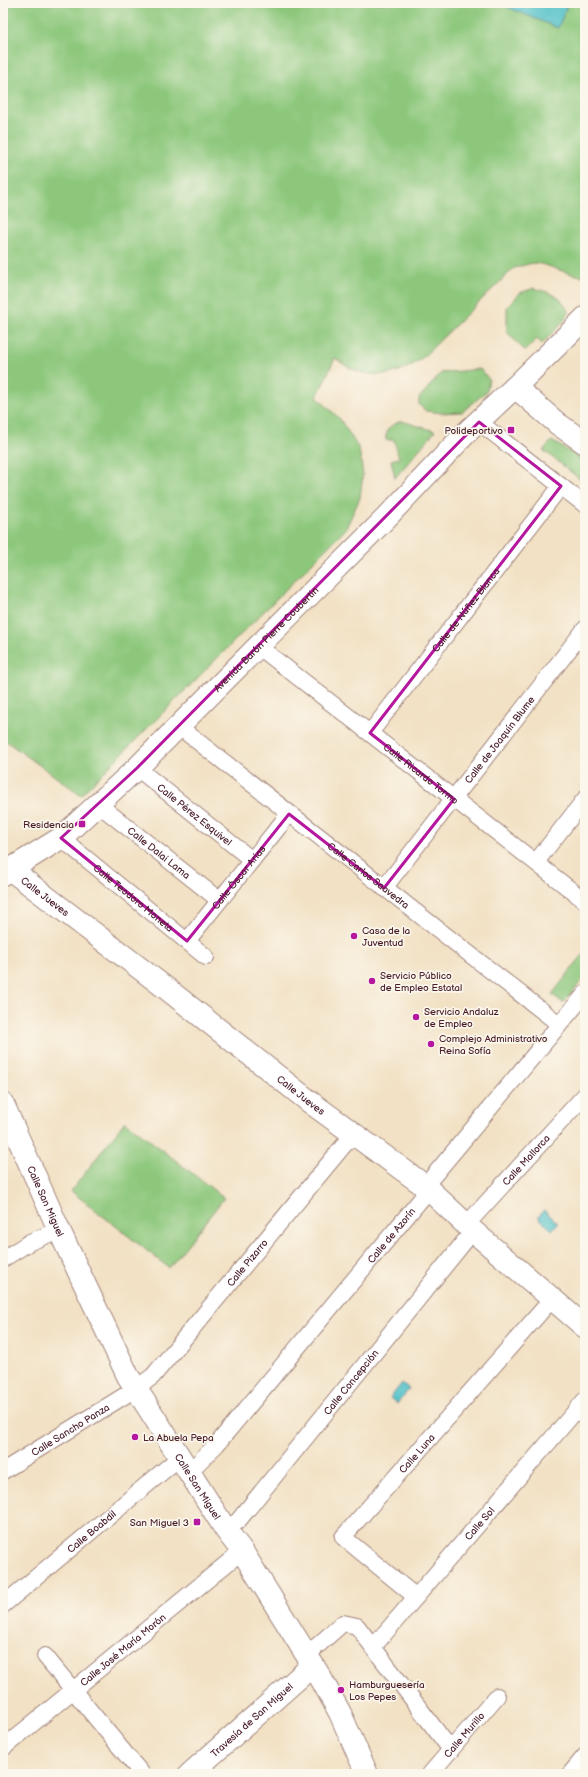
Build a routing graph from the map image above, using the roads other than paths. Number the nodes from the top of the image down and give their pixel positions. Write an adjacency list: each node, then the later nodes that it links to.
1 (585, 318): 2 (main road, Avenida Barón Pierre Coubertin)
2 (515, 387): 3 (main road, Avenida Barón Pierre Coubertin); 4 (main road)
3 (479, 422): 5 (street); 8 (main road, Avenida Barón Pierre Coubertin)
4 (585, 443)
5 (561, 486): 6 (street); 10 (street, Calle de Núñez Blanca)
6 (585, 505)
7 (585, 629): 12 (street, Calle de Joaquín Blume)
8 (258, 646): 9 (main road, Avenida Barón Pierre Coubertin); 10 (street, Calle Ricardo Tormo)
9 (178, 726): 11 (main road, Avenida Barón Pierre Coubertin); 15 (street, Calle Carlos Saavedra)
10 (370, 733): 12 (street, Calle Ricardo Tormo)
11 (137, 768): 14 (main road, Avenida Barón Pierre Coubertin); 17 (street, Calle Pérez Esquivel)
12 (454, 799): 18 (street, Calle Ricardo Tormo); 20 (street, Calle de Joaquín Blume)
13 (585, 799): 18 (street)
14 (98, 804): 16 (main road, Avenida Barón Pierre Coubertin); 21 (street, Calle Dalai Lama)
15 (289, 814): 17 (street, Calle Óscar Arias); 20 (street, Calle Carlos Saavedra)
16 (62, 838): 19 (main road, Avenida Barón Pierre Coubertin); 23 (street, Calle Teodoro Moneta)
17 (252, 860): 21 (street, Calle Óscar Arias)
18 (536, 862): 22 (street, Calle Ricardo Tormo)
19 (7, 872): 29 (main road, Calle Jueves)
20 (384, 888): 26 (street, Calle Carlos Saavedra)
21 (219, 900): 23 (street, Calle Óscar Arias)
22 (585, 901)
23 (187, 941): 24 (street, Calle Teodoro Moneta)
24 (206, 957)
25 (585, 994): 26 (street, Calle de Azorín)
26 (559, 1024): 30 (street, Calle de Azorín)
27 (585, 1096): 31 (street, Calle Mallorca)
28 (3, 1104): 32 (main road, Calle San Miguel)
29 (354, 1133): 30 (main road, Calle Jueves); 36 (street, Calle Pizarro)
30 (425, 1186): 31 (main road, Calle Jueves); 38 (street, Calle de Azorín)
31 (470, 1227): 34 (main road, Calle Jueves); 40 (street, Calle Concepción)
32 (59, 1230): 33 (street); 36 (main road, Calle San Miguel)
33 (3, 1259)
34 (552, 1299): 35 (main road, Calle Jueves); 42 (street, Calle Luna)
35 (585, 1327)
36 (137, 1388): 38 (main road, Calle San Miguel); 39 (street, Calle Sancho Panza)
37 (585, 1400): 42 (street, Calle Sol)
38 (184, 1464): 40 (main road, Calle San Miguel); 43 (street, Calle Boabdil)
39 (3, 1471)
40 (226, 1530): 41 (main road, Calle San Miguel)
41 (242, 1551): 46 (main road, Calle San Miguel); 47 (street, Calle José María Morón)
42 (416, 1597): 44 (street, Calle Sol)
43 (3, 1605)
44 (373, 1647): 46 (street); 50 (street)
45 (45, 1656): 47 (street)
46 (310, 1660): 53 (main road, Travesía de San Miguel); 54 (main road, Calle San Miguel)
47 (73, 1690): 49 (street, Calle José María Morón); 52 (street)
48 (497, 1696): 50 (street, Calle Murillo)
49 (3, 1748)
50 (451, 1750): 55 (street, Calle Murillo)
51 (585, 1756): 56 (street)
52 (142, 1774)
53 (190, 1774)
54 (367, 1774)
55 (430, 1774)
56 (570, 1774)

